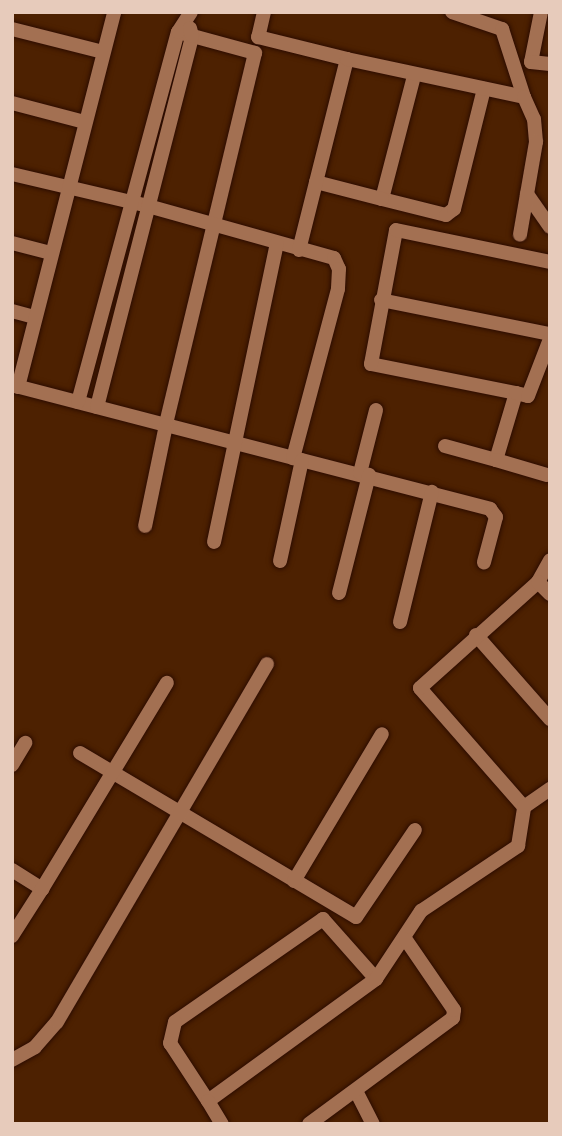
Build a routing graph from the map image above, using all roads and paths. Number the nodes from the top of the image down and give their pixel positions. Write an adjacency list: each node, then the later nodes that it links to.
1 (114, 12): 10 (street)
2 (264, 12): 9 (street)
3 (452, 12): 5 (street)
4 (541, 12): 13 (street)
5 (472, 15): 16 (street)
6 (190, 16): 8 (street)
7 (12, 29): 10 (street)
8 (185, 34): 11 (street); 24 (street); 25 (street)
9 (258, 37): 11 (street); 12 (street)
10 (103, 52): 18 (street)
11 (255, 53): 26 (street)
12 (347, 59): 14 (street); 20 (street)
13 (550, 64)
14 (414, 76): 15 (street); 23 (street)
15 (484, 89): 16 (street); 23 (street)
16 (524, 97): 22 (street)
17 (12, 103): 18 (street)
18 (85, 122): 21 (street)
19 (12, 174): 21 (street)
20 (316, 182): 23 (street); 31 (street)
21 (68, 187): 24 (street); 32 (street)
22 (527, 194): 27 (street); 28 (street)
23 (382, 199)
24 (129, 202): 25 (street); 41 (street)
25 (148, 206): 26 (street); 42 (street)
26 (214, 224): 30 (street); 44 (street)
27 (550, 227)
28 (520, 235)
29 (12, 243): 32 (street)
30 (277, 244): 31 (street); 45 (street)
31 (299, 250): 47 (street)
32 (51, 253): 36 (street)
33 (550, 262): 34 (street)
34 (381, 300): 37 (street); 40 (street)
35 (12, 311): 36 (street)
36 (34, 317): 39 (street)
37 (550, 334)
38 (550, 339): 40 (street)
39 (15, 386): 41 (street)
40 (516, 393): 48 (street)
41 (78, 402): 42 (street)
42 (97, 407): 44 (street)
43 (376, 410): 49 (street)
44 (166, 425): 45 (street); 52 (street)
45 (236, 444): 47 (street); 53 (street)
46 (445, 446): 48 (street)
47 (298, 459): 49 (street); 55 (street)
48 (496, 460): 50 (street)
49 (364, 474): 51 (street); 58 (street)
50 (547, 475)
51 (432, 492): 56 (street); 60 (street)
52 (145, 526)
53 (214, 542)
54 (550, 560): 57 (street)
55 (280, 561)
56 (484, 562)
57 (538, 582): 59 (street); 61 (street)
58 (339, 593)
59 (550, 594)
60 (400, 622)
61 (476, 635): 64 (street); 71 (street)
62 (267, 664): 72 (street)
63 (167, 683): 69 (street)
64 (550, 719)
65 (382, 734): 75 (street)
66 (25, 743): 68 (street)
67 (80, 753): 69 (street)
68 (12, 765)
69 (112, 775): 72 (street); 76 (street)
70 (550, 789): 71 (street)
71 (524, 807): 78 (street)
72 (181, 816): 75 (street); 80 (street)
73 (415, 830): 75 (street)
74 (12, 870): 76 (street)
75 (294, 881)
76 (42, 889): 77 (street)
77 (12, 936)
78 (406, 940): 79 (street); 81 (street)
79 (376, 979): 82 (street); 82 (street)
80 (12, 1060)
81 (356, 1091): 84 (street); 85 (street)
82 (208, 1101): 83 (street)
83 (222, 1124)
84 (309, 1124)
85 (373, 1124)

